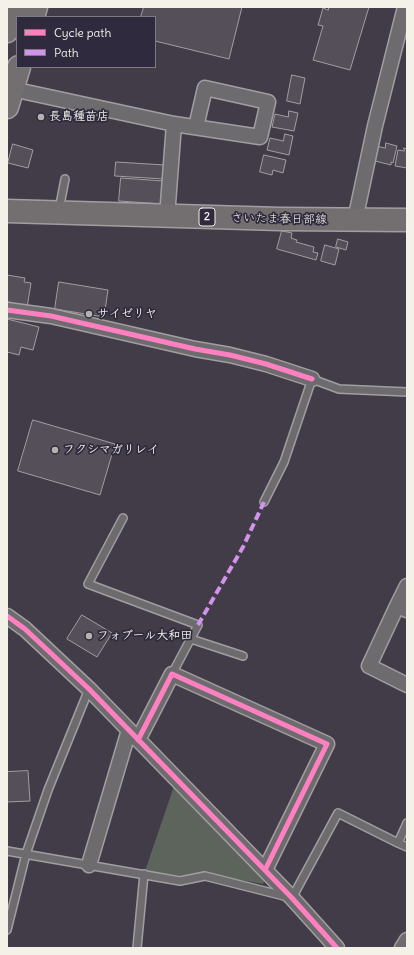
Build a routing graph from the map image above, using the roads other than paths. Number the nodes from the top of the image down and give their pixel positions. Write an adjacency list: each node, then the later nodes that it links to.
1 (14, 7): 3 (main road)
2 (405, 7): 12 (street)
3 (7, 31)
4 (19, 68): 5 (main road)
5 (10, 98): 6 (street)
6 (174, 124): 7 (street); 11 (street)
7 (196, 127): 7 (street)
8 (65, 179): 10 (lane)
9 (7, 211): 10 (main road, さいたま春日部線 / 2)
10 (58, 213): 11 (main road, さいたま春日部線 / 2)
11 (167, 216): 12 (main road, さいたま春日部線 / 2)
12 (355, 220): 13 (main road, さいたま春日部線 / 2)
13 (407, 220)
14 (7, 310): 15 (street)
15 (312, 379): 16 (lane); 17 (lane)
16 (407, 392)
17 (264, 502)
18 (123, 518): 22 (lane)
19 (407, 586): 20 (street)
20 (402, 608): 25 (street)
21 (7, 616): 26 (street)
22 (191, 639): 23 (lane); 24 (lane)
23 (243, 656)
24 (172, 674): 27 (street); 34 (street)
25 (407, 685)
26 (89, 689): 27 (street); 32 (lane)
27 (134, 735): 33 (street); 34 (street)
28 (407, 823): 29 (lane)
29 (398, 843): 30 (lane); 36 (lane)
30 (407, 847)
31 (7, 851): 32 (lane)
32 (26, 854): 33 (lane); 37 (lane)
33 (89, 865): 35 (lane)
34 (265, 870): 36 (street)
35 (144, 874): 36 (lane); 39 (lane)
36 (292, 898): 40 (street)
37 (7, 930)
38 (407, 940): 41 (street)
39 (138, 948)
40 (337, 948)
41 (402, 948)

